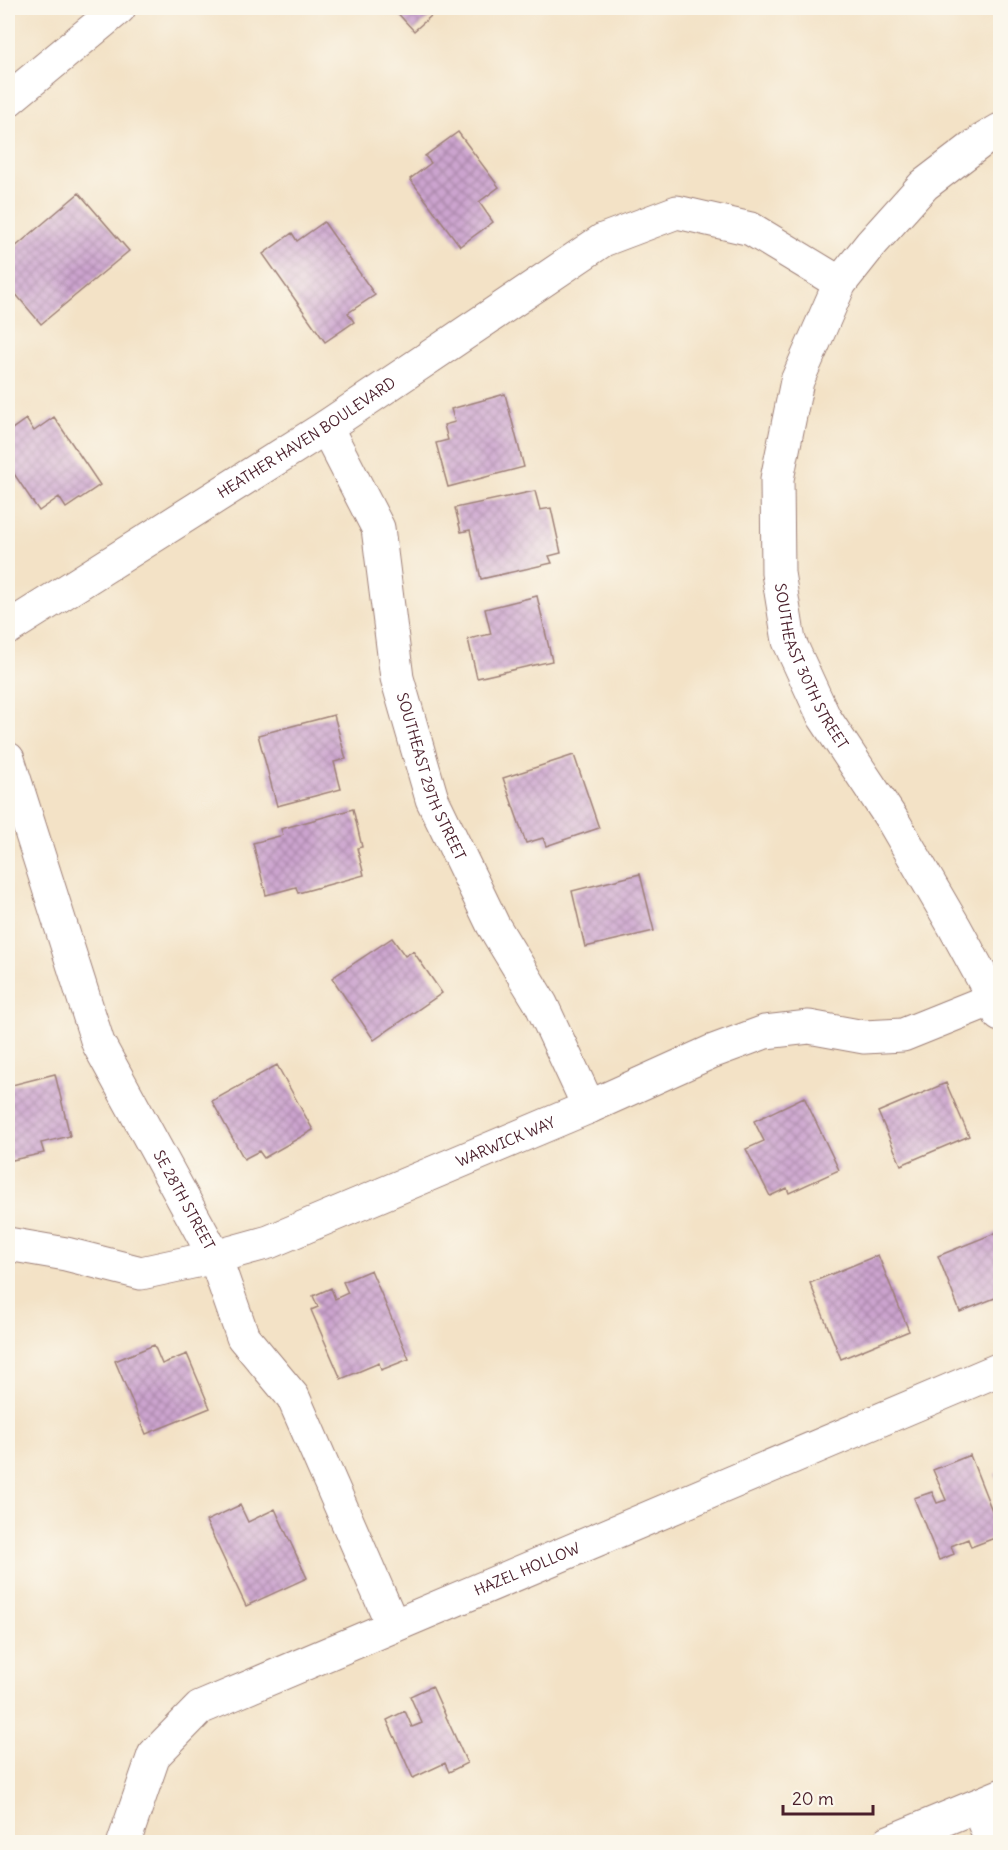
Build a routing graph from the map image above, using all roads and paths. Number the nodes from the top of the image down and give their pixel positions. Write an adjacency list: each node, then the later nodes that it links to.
1 (119, 8): 2 (street)
2 (8, 100)
3 (1000, 130): 4 (street, SOUTHEAST 30TH STREET)
4 (840, 284): 5 (street, HEATHER HAVEN BOULEVARD); 8 (street, SOUTHEAST 30TH STREET)
5 (326, 427): 6 (street, HEATHER HAVEN BOULEVARD); 9 (street, SOUTHEAST 29TH STREET)
6 (8, 628)
7 (8, 759): 11 (street, SE 28TH STREET)
8 (998, 1004): 9 (street, WARWICK WAY)
9 (589, 1107): 11 (street, WARWICK WAY)
10 (8, 1244): 11 (street, WARWICK WAY)
11 (215, 1257): 13 (street, SE 28TH STREET)
12 (1000, 1369): 13 (street, HAZEL HOLLOW)
13 (393, 1626): 15 (street, HAZEL HOLLOW)
14 (988, 1801): 16 (street); 17 (street)
15 (124, 1842)
16 (889, 1842)
17 (992, 1842)

